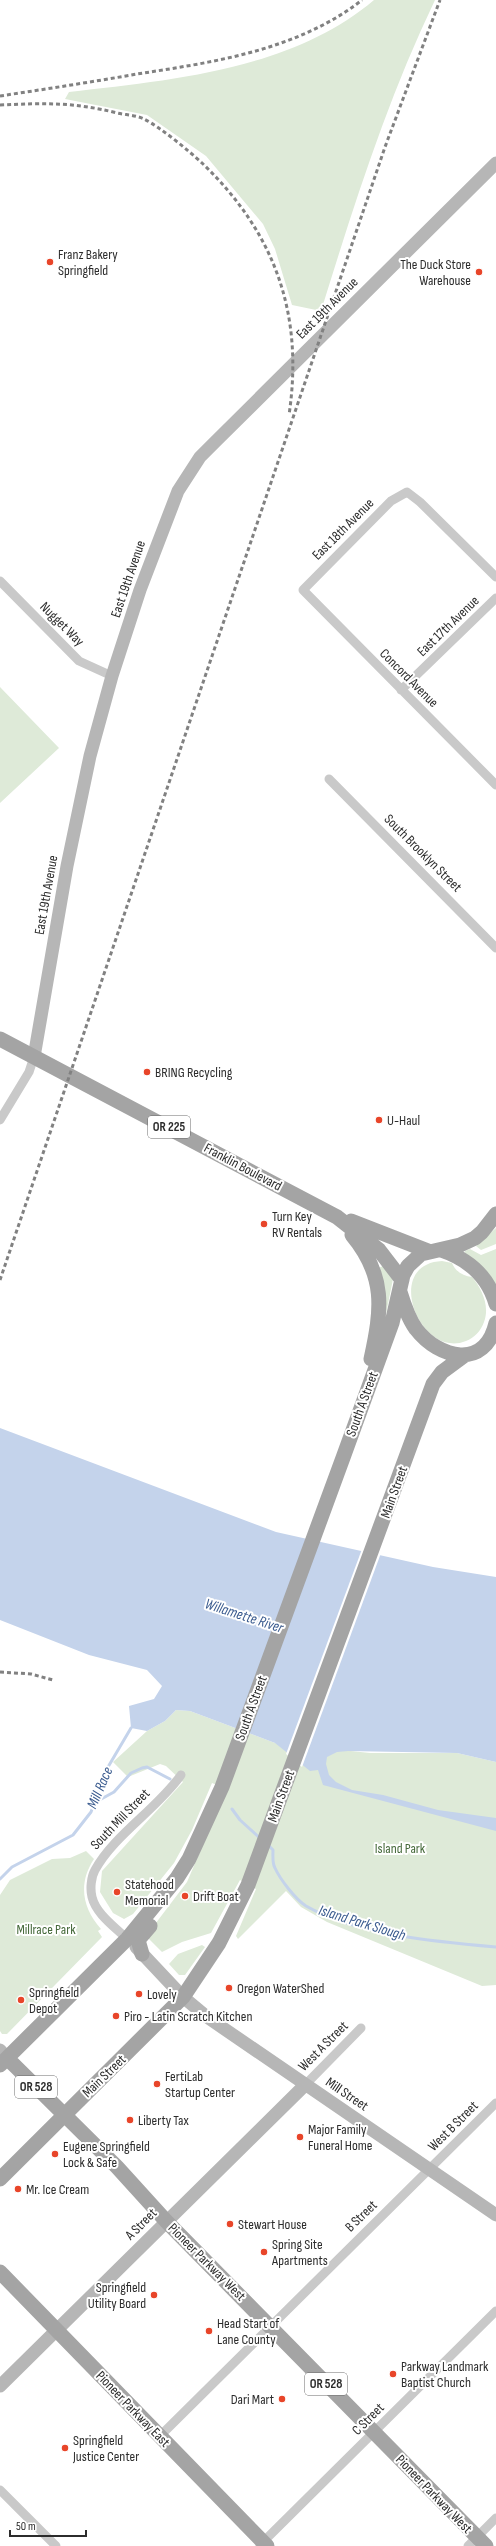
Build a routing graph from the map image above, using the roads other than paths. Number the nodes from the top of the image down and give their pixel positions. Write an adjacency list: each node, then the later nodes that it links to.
1 (496, 163): 6 (street, East 19th Avenue)
2 (496, 577): 4 (street, East 18th Avenue)
3 (0, 581): 6 (street, Nugget Way)
4 (303, 590): 7 (street, Concord Avenue)
5 (496, 598): 7 (street, East 17th Avenue)
6 (112, 676): 12 (street, East 19th Avenue)
7 (401, 690): 9 (street, Concord Avenue)
8 (329, 779): 10 (street, South Brooklyn Street)
9 (496, 785)
10 (496, 948)
11 (0, 1039): 12 (main road, Franklin Boulevard / OR 225)
12 (34, 1057): 13 (street, East 19th Avenue); 15 (main road, Franklin Boulevard / OR 225)
13 (0, 1120)
14 (496, 1214): 16 (main road)
15 (337, 1217): 16 (main road, Franklin Boulevard / OR 225); 17 (main road, Franklin Boulevard / OR 225); 21 (main road, OR 225)
16 (435, 1250): 17 (main road); 18 (main road, Franklin Boulevard)
17 (401, 1285): 20 (main road, Franklin Boulevard); 21 (main road, South A Street)
18 (496, 1304)
19 (496, 1323): 20 (main road)
20 (465, 1355): 26 (main road, Main Street)
21 (361, 1406): 23 (main road, South A Street)
22 (181, 1775): 24 (street, South Mill Street)
23 (202, 1834): 24 (main road, South A Street); 25 (main road)
24 (127, 1939): 25 (street, South Mill Street); 28 (main road, South A Street)
25 (142, 1954): 26 (street, South Mill Street)
26 (183, 1997): 29 (street, Mill Street); 31 (main road, Main Street)
27 (361, 2028): 29 (street, West A Street)
28 (2, 2058): 31 (main road, OR 528)
29 (305, 2085): 32 (street, Mill Street); 35 (street, A Street)
30 (496, 2103): 32 (street, West B Street)
31 (64, 2115): 33 (main road, Main Street); 35 (main road, Pioneer Parkway West / OR 528)
32 (429, 2169): 34 (street, Mill Street); 38 (street, B Street)
33 (0, 2179)
34 (496, 2215)
35 (166, 2221): 38 (main road, Pioneer Parkway West / OR 528); 39 (street, A Street)
36 (0, 2272): 39 (main road, Pioneer Parkway East)
37 (496, 2311): 41 (street, C Street)
38 (270, 2326): 41 (main road, Pioneer Parkway West / OR 528); 42 (street, B Street)
39 (56, 2330): 40 (street, A Street); 42 (main road, Pioneer Parkway East)
40 (0, 2386)
41 (374, 2432): 45 (main road, Pioneer Parkway West / OR 528); 47 (street, C Street)
42 (160, 2436): 47 (main road, Pioneer Parkway East)
43 (0, 2490): 46 (street)
44 (496, 2518): 45 (street)
45 (477, 2543)
46 (53, 2545)
47 (263, 2545)

